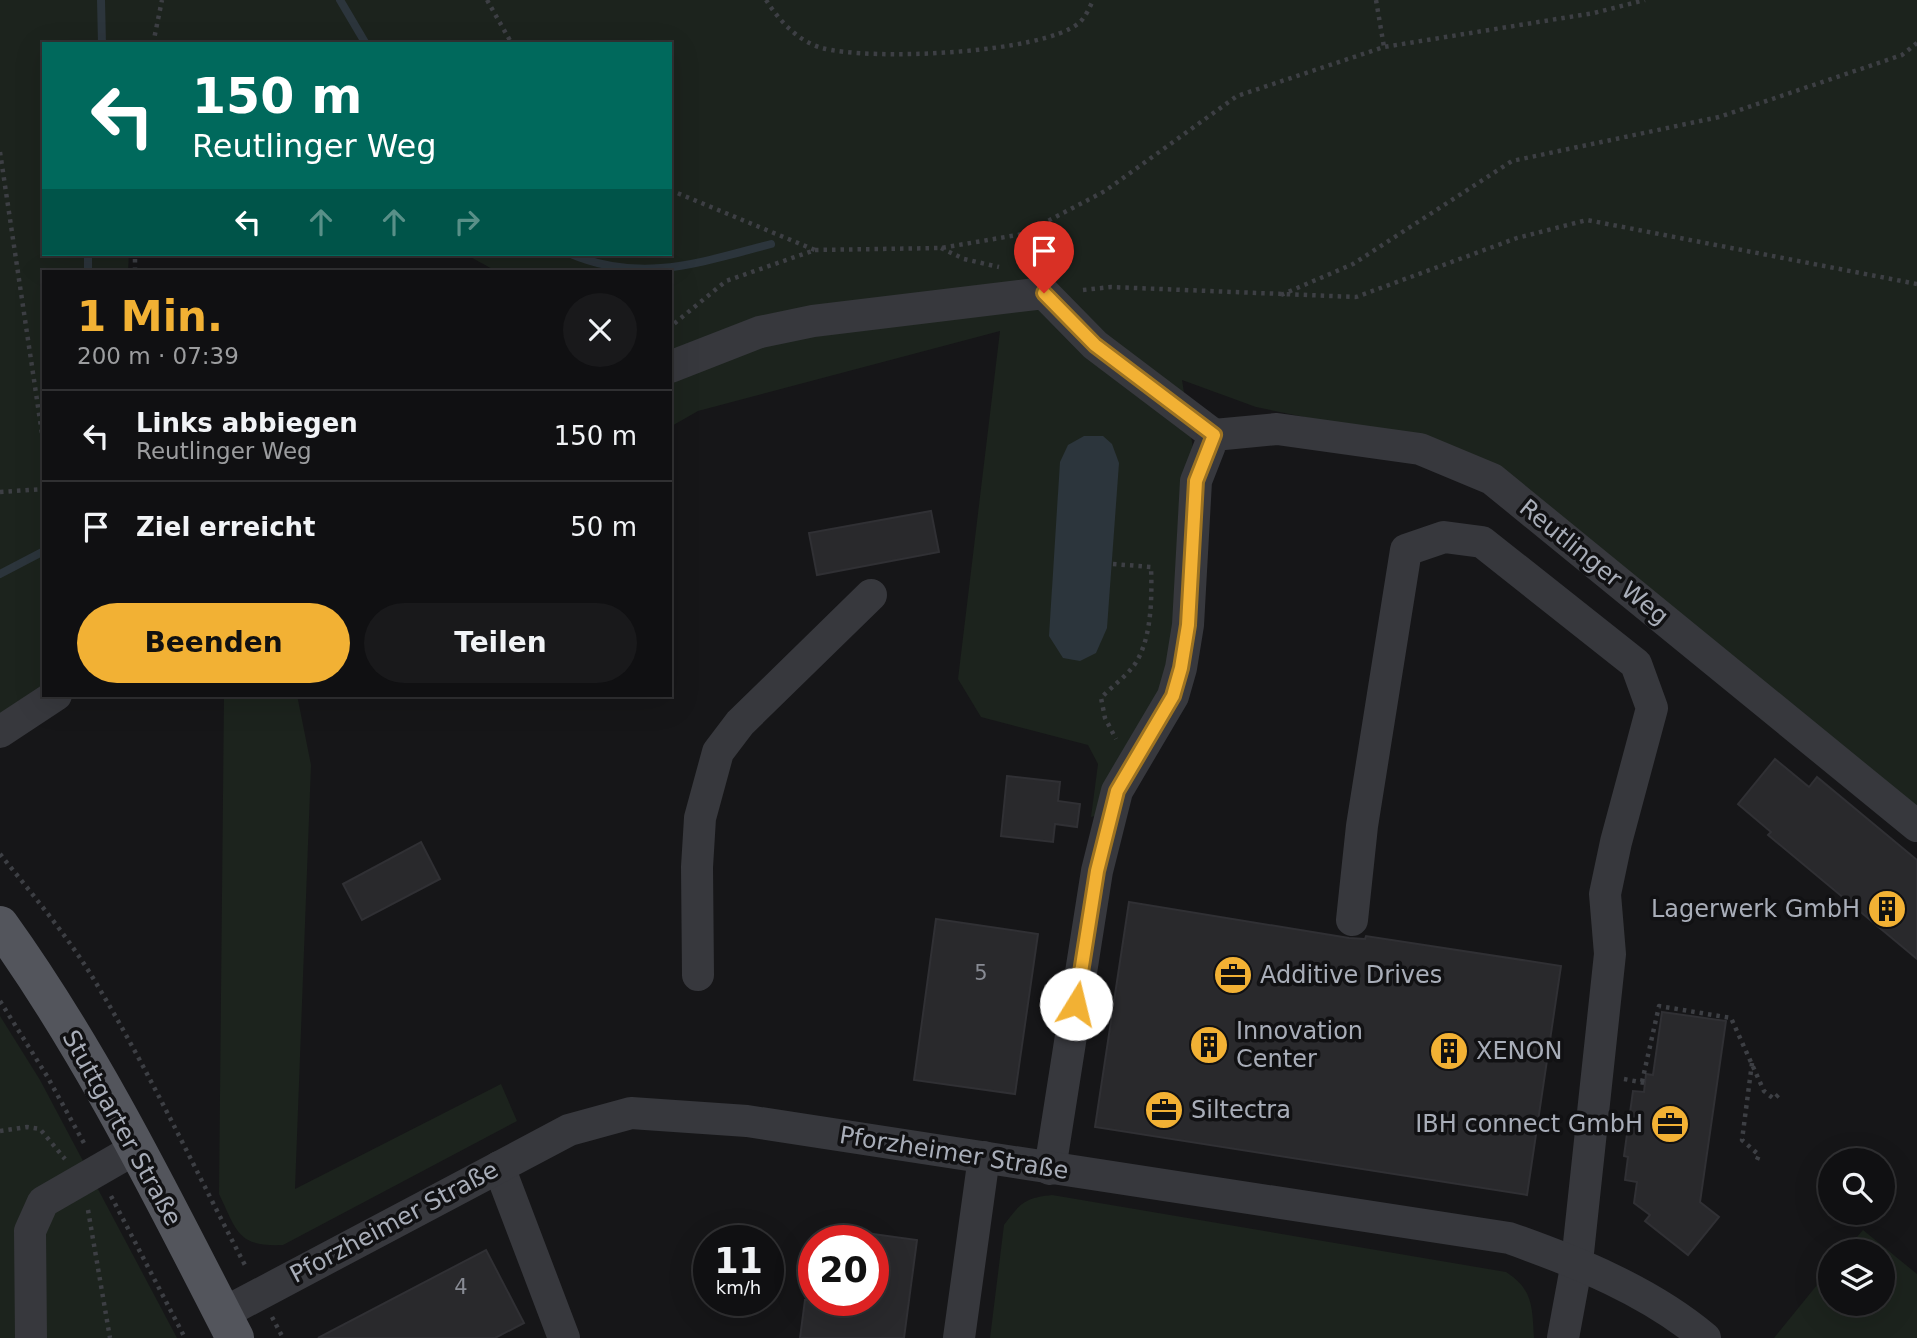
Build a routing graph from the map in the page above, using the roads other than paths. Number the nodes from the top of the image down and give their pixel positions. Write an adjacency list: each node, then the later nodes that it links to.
1 (672, 366): 2 (street)
2 (1214, 435): 6 (street, Reutlinger Weg); 13 (street)
3 (870, 595): 9 (street)
4 (54, 697): 5 (street)
5 (0, 732)
6 (1917, 826)
7 (1352, 920): 14 (street)
8 (0, 925): 10 (main road, Stuttgarter Straße)
9 (698, 975)
10 (135, 1149): 15 (main road, Stuttgarter Straße); 16 (street)
11 (984, 1157): 12 (street, Pforzheimer Straße); 13 (street, Pforzheimer Straße); 18 (street)
12 (499, 1167): 15 (street, Pforzheimer Straße); 17 (street)
13 (1050, 1168): 14 (street, Pforzheimer Straße)
14 (1577, 1262): 19 (street); 20 (street, Pforzheimer Straße)
15 (228, 1326)
16 (31, 1338)
17 (564, 1338)
18 (959, 1338)
19 (1563, 1338)
20 (1705, 1338)

